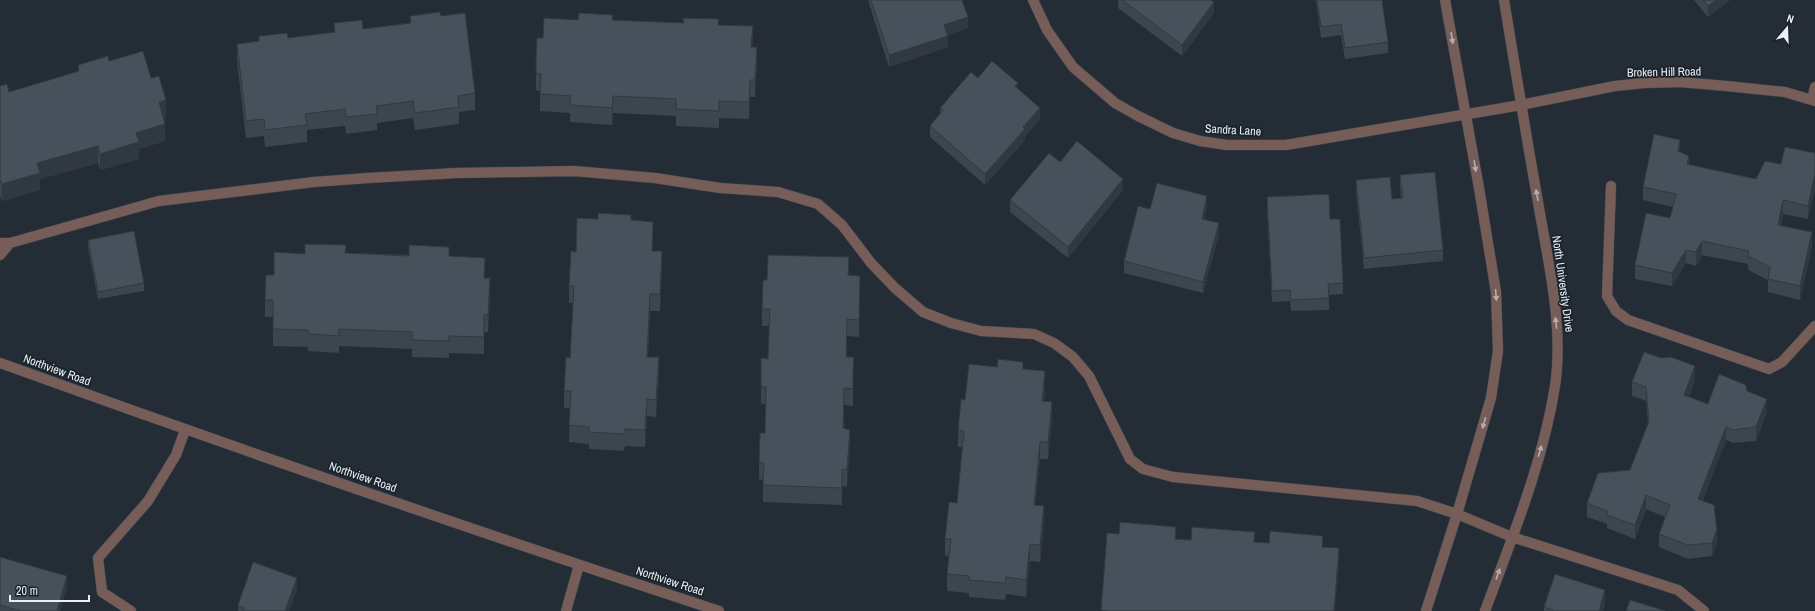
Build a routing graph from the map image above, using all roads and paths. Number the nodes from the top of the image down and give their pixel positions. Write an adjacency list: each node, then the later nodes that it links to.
1 (1033, 0): 7 (street, Sandra Lane)
2 (1445, 0): 7 (street, one-way to 7)
3 (1504, 0): 6 (street, North University Drive)
4 (1815, 87): 5 (street)
5 (1814, 101): 6 (street, Broken Hill Road)
6 (1521, 105): 7 (street, Broken Hill Road); 15 (street, North University Drive, one-way to 6)
7 (1466, 114): 14 (street, one-way to 14)
8 (1611, 186): 11 (street)
9 (5, 243): 10 (street); 14 (street)
10 (0, 255)
11 (1815, 326)
12 (0, 363): 13 (street, Northview Road)
13 (185, 430): 16 (street, Northview Road); 17 (street)
14 (1457, 514): 15 (street); 20 (street)
15 (1512, 538): 21 (street, North University Drive, one-way to 15); 22 (street)
16 (579, 565): 18 (street); 19 (street, Northview Road)
17 (131, 611)
18 (566, 611)
19 (719, 611)
20 (1426, 611)
21 (1485, 611)
22 (1704, 611)

